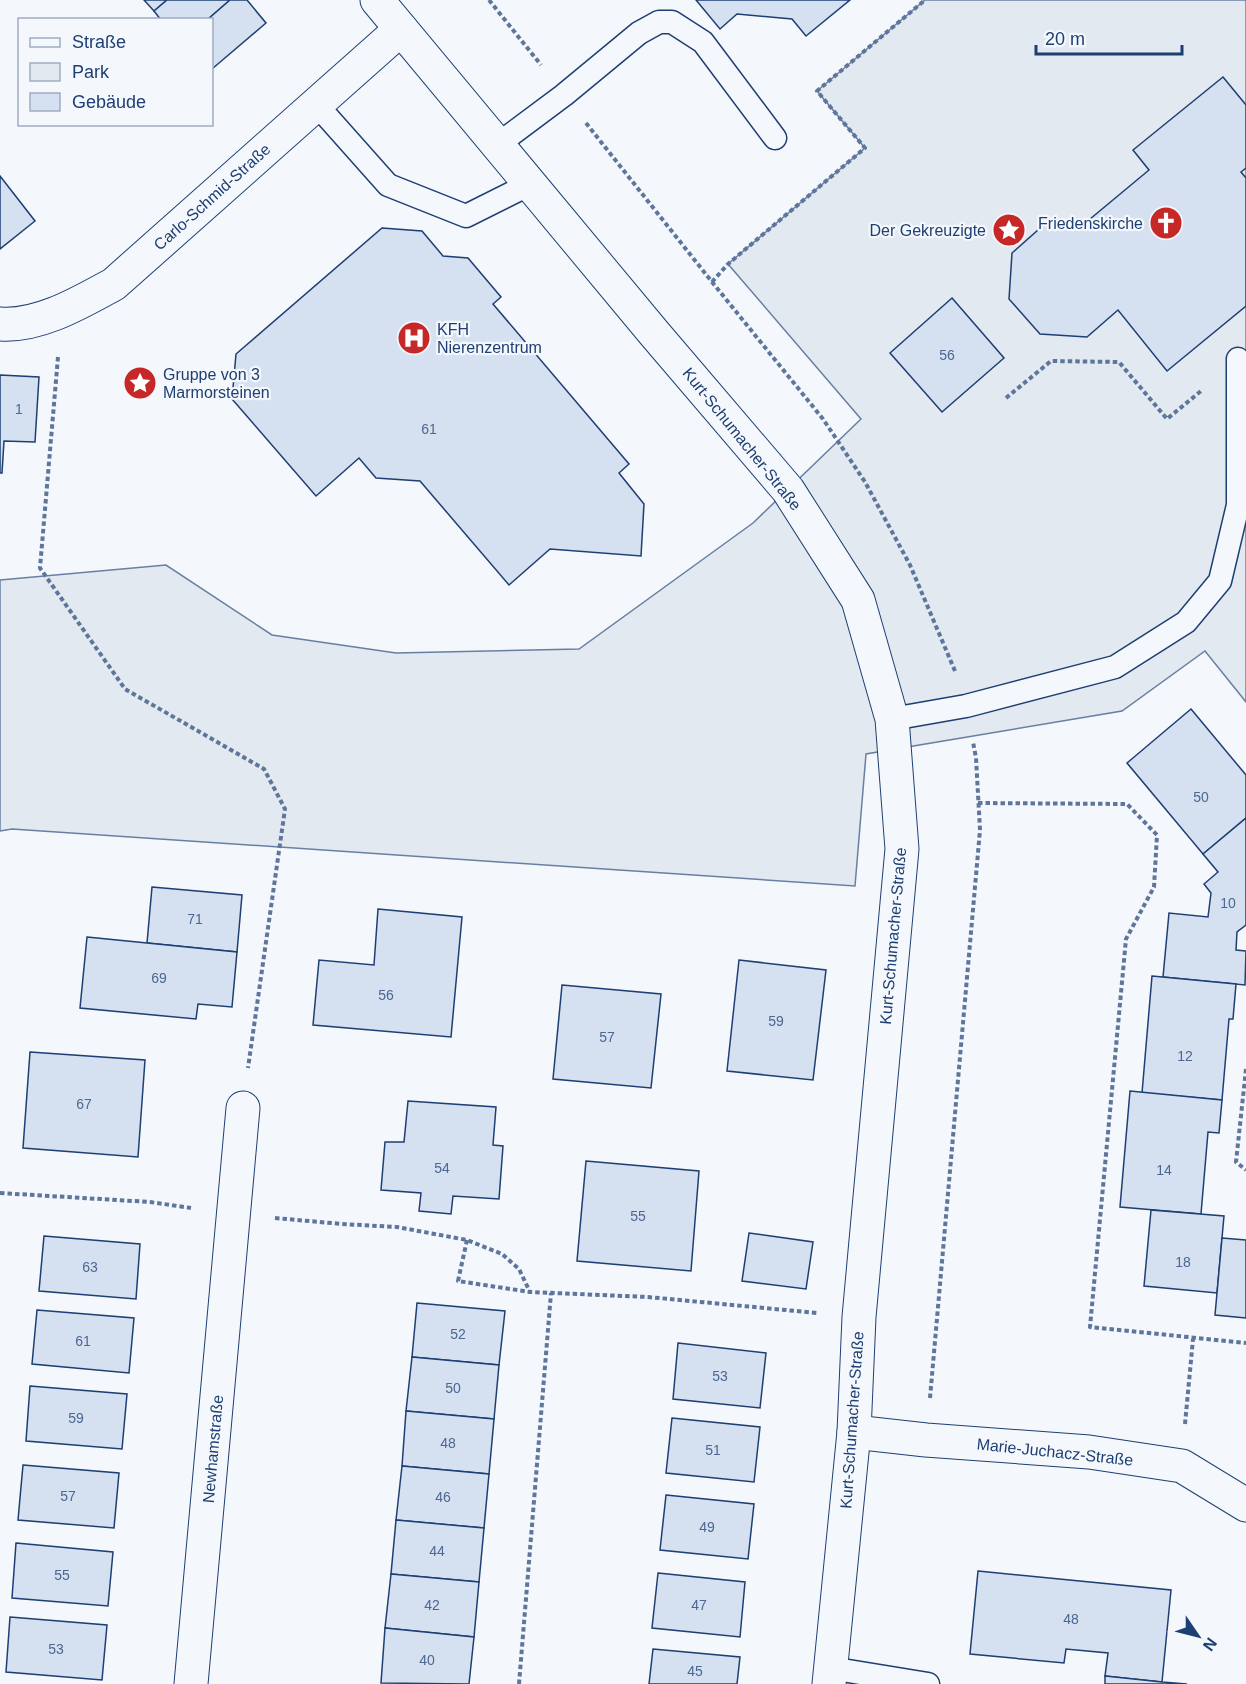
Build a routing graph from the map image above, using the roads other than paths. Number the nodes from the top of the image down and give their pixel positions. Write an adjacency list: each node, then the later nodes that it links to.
1 (377, 0): 2 (street, Kurt-Schumacher-Straße)
2 (401, 29): 3 (street, Carlo-Schmid-Straße); 5 (street, Kurt-Schumacher-Straße)
3 (316, 104): 6 (lane); 7 (street, Carlo-Schmid-Straße)
4 (776, 138): 5 (lane)
5 (497, 145): 6 (street, Kurt-Schumacher-Straße)
6 (530, 184): 9 (street, Kurt-Schumacher-Straße)
7 (0, 324)
8 (1238, 359): 9 (lane)
9 (892, 719): 11 (street, Kurt-Schumacher-Straße)
10 (243, 1108): 14 (street, Newhamstraße)
11 (854, 1432): 12 (street, Marie-Juchacz-Straße); 13 (street, Kurt-Schumacher-Straße)
12 (1246, 1505)
13 (830, 1676): 15 (lane)
14 (191, 1684)
15 (928, 1684)

